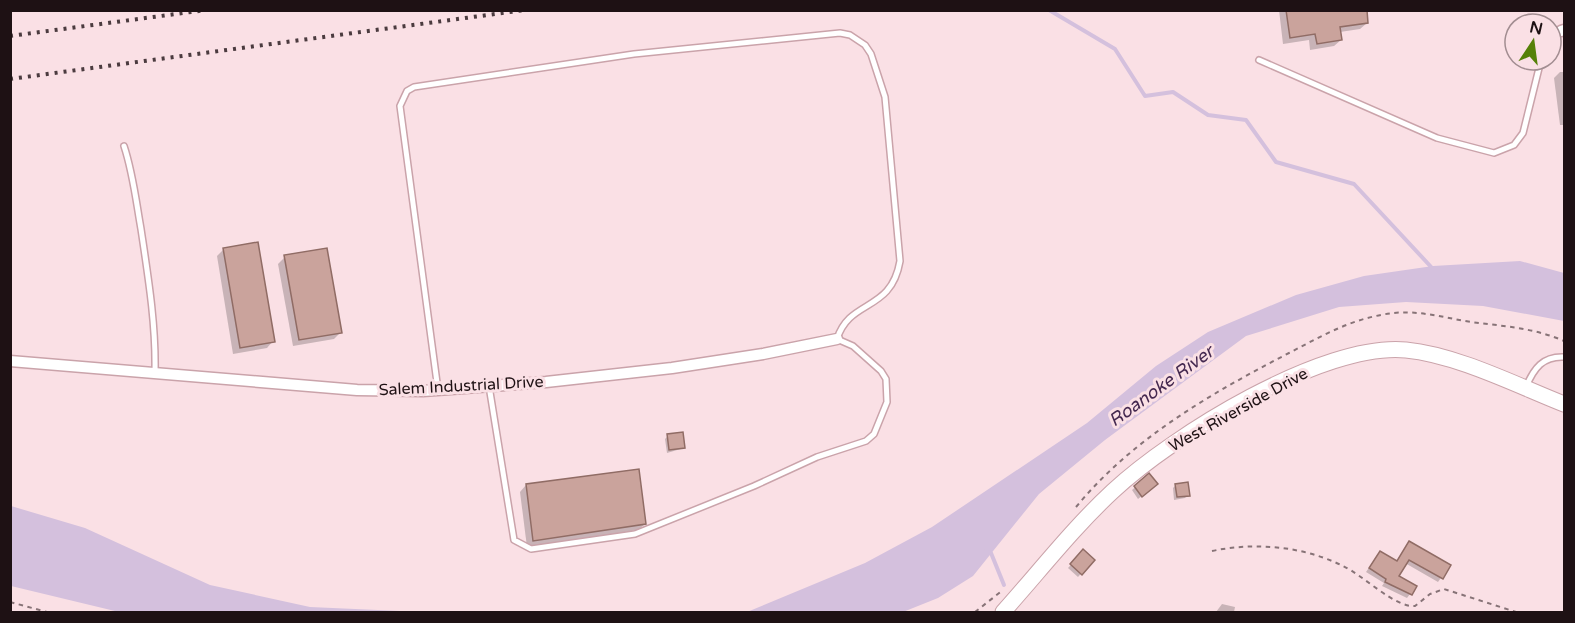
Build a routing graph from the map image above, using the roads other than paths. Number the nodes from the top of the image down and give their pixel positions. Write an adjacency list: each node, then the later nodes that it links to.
1 (1259, 60): 2 (lane)
2 (1538, 72)
3 (124, 147): 7 (lane)
4 (837, 339): 8 (street, Salem Industrial Drive); 8 (lane); 10 (lane)
5 (1564, 357): 9 (lane)
6 (10, 361): 7 (street, Salem Industrial Drive)
7 (155, 372): 10 (street, Salem Industrial Drive)
8 (488, 386): 10 (street, Salem Industrial Drive)
9 (1526, 389): 11 (street, West Riverside Drive); 12 (street, West Riverside Drive)
10 (438, 390)
11 (1564, 404)
12 (1003, 612)

